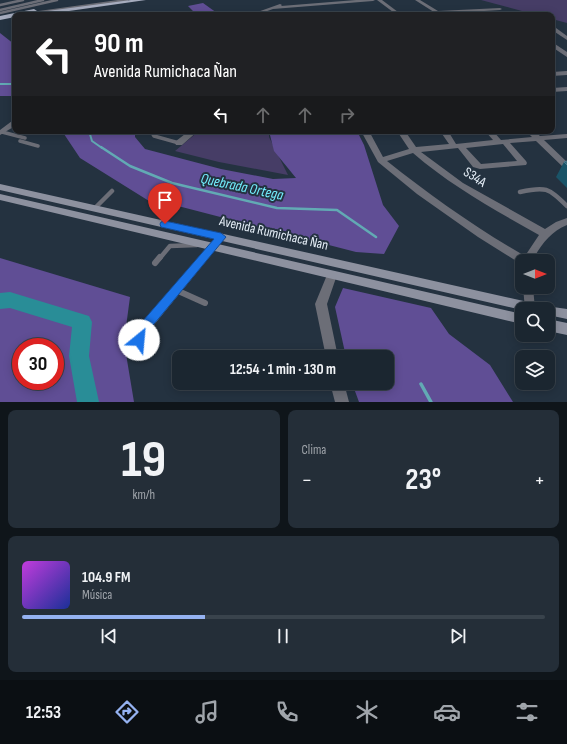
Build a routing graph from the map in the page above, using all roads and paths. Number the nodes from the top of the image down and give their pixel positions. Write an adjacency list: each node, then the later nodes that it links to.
1 (23, 0): 12 (lane)
2 (43, 0): 15 (lane)
3 (57, 0): 25 (lane)
4 (113, 0): 11 (main road)
5 (128, 0): 11 (lane)
6 (143, 0): 19 (main road)
7 (290, 0): 13 (street)
8 (373, 0): 13 (street)
9 (379, 0): 22 (street)
10 (417, 0): 23 (street)
11 (98, 2): 17 (main road); 18 (lane)
12 (0, 5)
13 (273, 9): 20 (street); 21 (street)
14 (500, 9): 16 (street)
15 (0, 10)
16 (473, 11): 24 (street)
17 (32, 12)
18 (38, 12)
19 (46, 12)
20 (262, 12)
21 (277, 12)
22 (396, 12)
23 (435, 12)
24 (455, 12)
25 (0, 13)
26 (12, 17): 28 (main road)
27 (12, 18): 28 (main road)
28 (0, 20)
29 (555, 30): 30 (street)
30 (567, 38)
31 (555, 46): 32 (street)
32 (564, 50): 33 (street)
33 (567, 55)
34 (567, 73): 35 (street)
35 (555, 74): 36 (street)
36 (567, 80)
37 (567, 89): 38 (street)
38 (555, 90)
39 (12, 125): 40 (street)
40 (1, 132): 52 (lane)
41 (153, 134): 51 (lane)
42 (190, 134): 51 (street)
43 (368, 134): 55 (street)
44 (402, 134): 54 (street, S34A)
45 (447, 134): 53 (street)
46 (493, 134): 50 (street)
47 (533, 134): 49 (street)
48 (567, 136): 49 (street)
49 (538, 139): 50 (street); 56 (street)
50 (502, 142): 53 (street); 53 (street)
51 (179, 143)
52 (38, 146)
53 (457, 146): 54 (street)
54 (411, 151): 55 (street); 64 (street, S34A)
55 (379, 156): 68 (street)
56 (567, 166)
57 (0, 187): 62 (main road, Avenida Rumichaca Ñan)
58 (112, 191): 62 (lane)
59 (520, 192): 61 (lane)
60 (0, 197): 66 (main road, Avenida Rumichaca Ñan)
61 (567, 206)
62 (95, 208): 65 (main road, Avenida Rumichaca Ñan)
63 (567, 221): 64 (street)
64 (544, 234): 67 (street)
65 (221, 237): 66 (street); 73 (main road, Avenida Rumichaca Ñan)
66 (208, 245): 69 (lane); 70 (main road, Avenida Rumichaca Ñan); 71 (street)
67 (531, 254)
68 (515, 255)
69 (155, 263)
70 (332, 275): 76 (main road, Avenida Rumichaca Ñan); 80 (street)
71 (176, 290): 72 (lane); 79 (street)
72 (205, 303)
73 (515, 303)
74 (555, 311): 75 (main road)
75 (567, 314)
76 (515, 317)
77 (555, 326): 78 (main road)
78 (567, 328)
79 (143, 347)
80 (331, 350)
81 (339, 390): 82 (street)
82 (342, 402)

